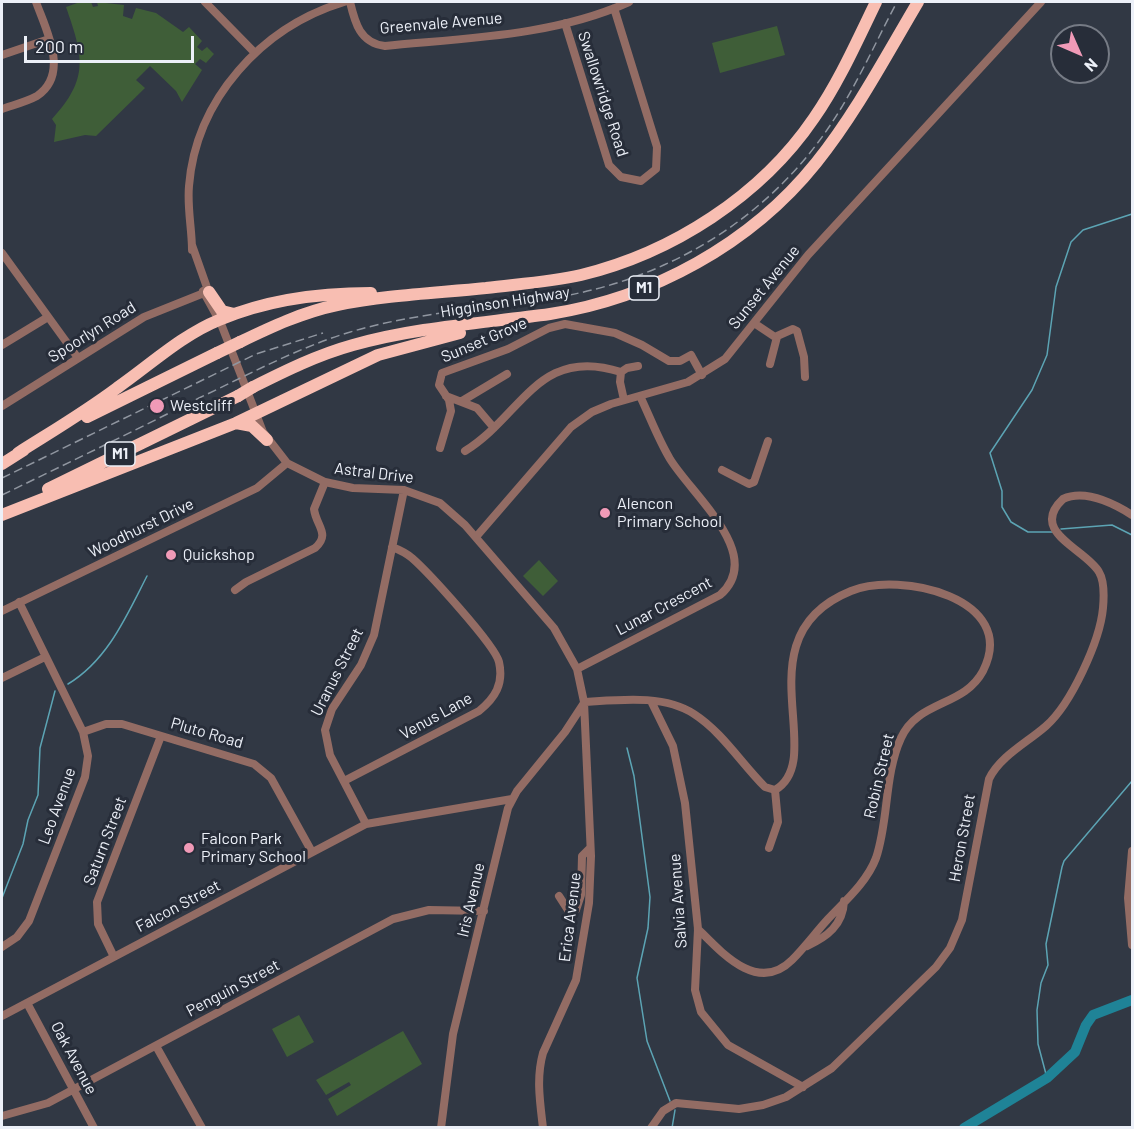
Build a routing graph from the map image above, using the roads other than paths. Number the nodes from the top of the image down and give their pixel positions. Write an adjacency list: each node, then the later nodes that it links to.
1 (36, 2): 11 (street)
2 (344, 2): 12 (street)
3 (350, 2): 10 (street, Greenvale Avenue)
4 (629, 2): 9 (street, Greenvale Avenue)
5 (876, 2): 18 (highway, Higginson Highway / M1)
6 (918, 2): 19 (highway, Higginson Highway / M1)
7 (1041, 2): 23 (street, Sunset Avenue)
8 (211, 3): 12 (street)
9 (614, 8): 10 (street, Greenvale Avenue); 10 (street, Swallowridge Road)
10 (565, 23)
11 (49, 39): 13 (street); 14 (street)
12 (255, 53): 15 (street)
13 (2, 55)
14 (2, 109)
15 (192, 245): 17 (street); 17 (street)
16 (2, 253): 21 (street)
17 (206, 292): 20 (highway); 22 (street, Astral Drive); 26 (street, Spoorlyn Road)
18 (423, 294): 20 (highway); 45 (highway, Higginson Highway / M1, bridge)
19 (552, 313): 38 (highway); 51 (highway, Higginson Highway / M1, bridge)
20 (234, 314): 22 (highway)
21 (48, 317): 25 (street); 26 (street)
22 (219, 320): 38 (street, Astral Drive); 45 (highway)
23 (754, 323): 24 (street); 31 (street, Sunset Avenue)
24 (777, 337): 27 (street); 32 (street)
25 (2, 343)
26 (78, 358): 37 (street, Spoorlyn Road)
27 (770, 364)
28 (638, 366): 29 (street)
29 (621, 372): 35 (street); 40 (street)
30 (507, 374): 36 (street)
31 (702, 375): 33 (street, Sunset Grove); 34 (street, Sunset Avenue)
32 (805, 377)
33 (445, 395): 36 (street); 43 (street, Sunset Grove)
34 (640, 396): 35 (street, Sunset Avenue); 59 (street, Lunar Crescent)
35 (624, 400): 53 (street, Sunset Avenue)
36 (462, 402): 40 (street)
37 (2, 406)
38 (255, 415): 39 (highway); 41 (street, Astral Drive)
39 (236, 423): 41 (highway); 51 (highway)
40 (494, 428): 44 (street)
41 (267, 440): 46 (street, Astral Drive)
42 (768, 441): 48 (street)
43 (440, 448)
44 (465, 451)
45 (18, 453): 47 (highway, Higginson Highway / M1)
46 (287, 463): 49 (street, Astral Drive); 56 (street, Woodhurst Drive)
47 (2, 464)
48 (722, 470)
49 (325, 482): 50 (street, Astral Drive); 55 (street)
50 (404, 490): 53 (street, Astral Drive); 54 (street, Uranus Street)
51 (2, 513)
52 (1132, 515): 83 (street, Heron Street)
53 (476, 537): 59 (street, Astral Drive)
54 (392, 547): 65 (street, Uranus Street); 65 (street, Venus Lane)
55 (235, 590)
56 (19, 602): 57 (street, Woodhurst Drive); 58 (street, Leo Avenue)
57 (2, 611)
58 (45, 657): 60 (street); 63 (street, Leo Avenue)
59 (577, 669): 62 (street, Astral Drive)
60 (2, 678)
61 (651, 701): 62 (street); 66 (street); 76 (street, Salvia Avenue)
62 (584, 702): 67 (street, Iris Avenue); 70 (street, Erica Avenue)
63 (83, 732): 64 (street, Pluto Road); 78 (street, Leo Avenue)
64 (161, 736): 72 (street, Pluto Road); 79 (street, Saturn Street)
65 (344, 781): 68 (street, Uranus Street)
66 (775, 790): 69 (street); 76 (street, Robin Street)
67 (512, 799): 68 (street, Falcon Street); 74 (street, Iris Avenue)
68 (366, 824): 72 (street, Falcon Street)
69 (769, 848)
70 (590, 849): 73 (street); 86 (street, Erica Avenue)
71 (1132, 851): 75 (street)
72 (312, 852): 79 (street, Falcon Street)
73 (559, 897)
74 (484, 911): 82 (street, Penguin Street); 89 (street, Iris Avenue)
75 (1131, 918): 77 (street)
76 (698, 929): 83 (street, Salvia Avenue)
77 (1132, 945)
78 (2, 947)
79 (114, 957): 80 (street, Falcon Street)
80 (27, 1003): 81 (street, Falcon Street); 84 (street, Oak Avenue)
81 (2, 1016)
82 (156, 1046): 84 (street, Penguin Street); 88 (street)
83 (803, 1087): 91 (street, Heron Street)
84 (73, 1090): 85 (street, Penguin Street); 87 (street, Oak Avenue)
85 (2, 1116)
86 (542, 1123): 90 (street)
87 (94, 1128)
88 (202, 1128)
89 (441, 1128)
90 (534, 1128)
91 (651, 1128)

